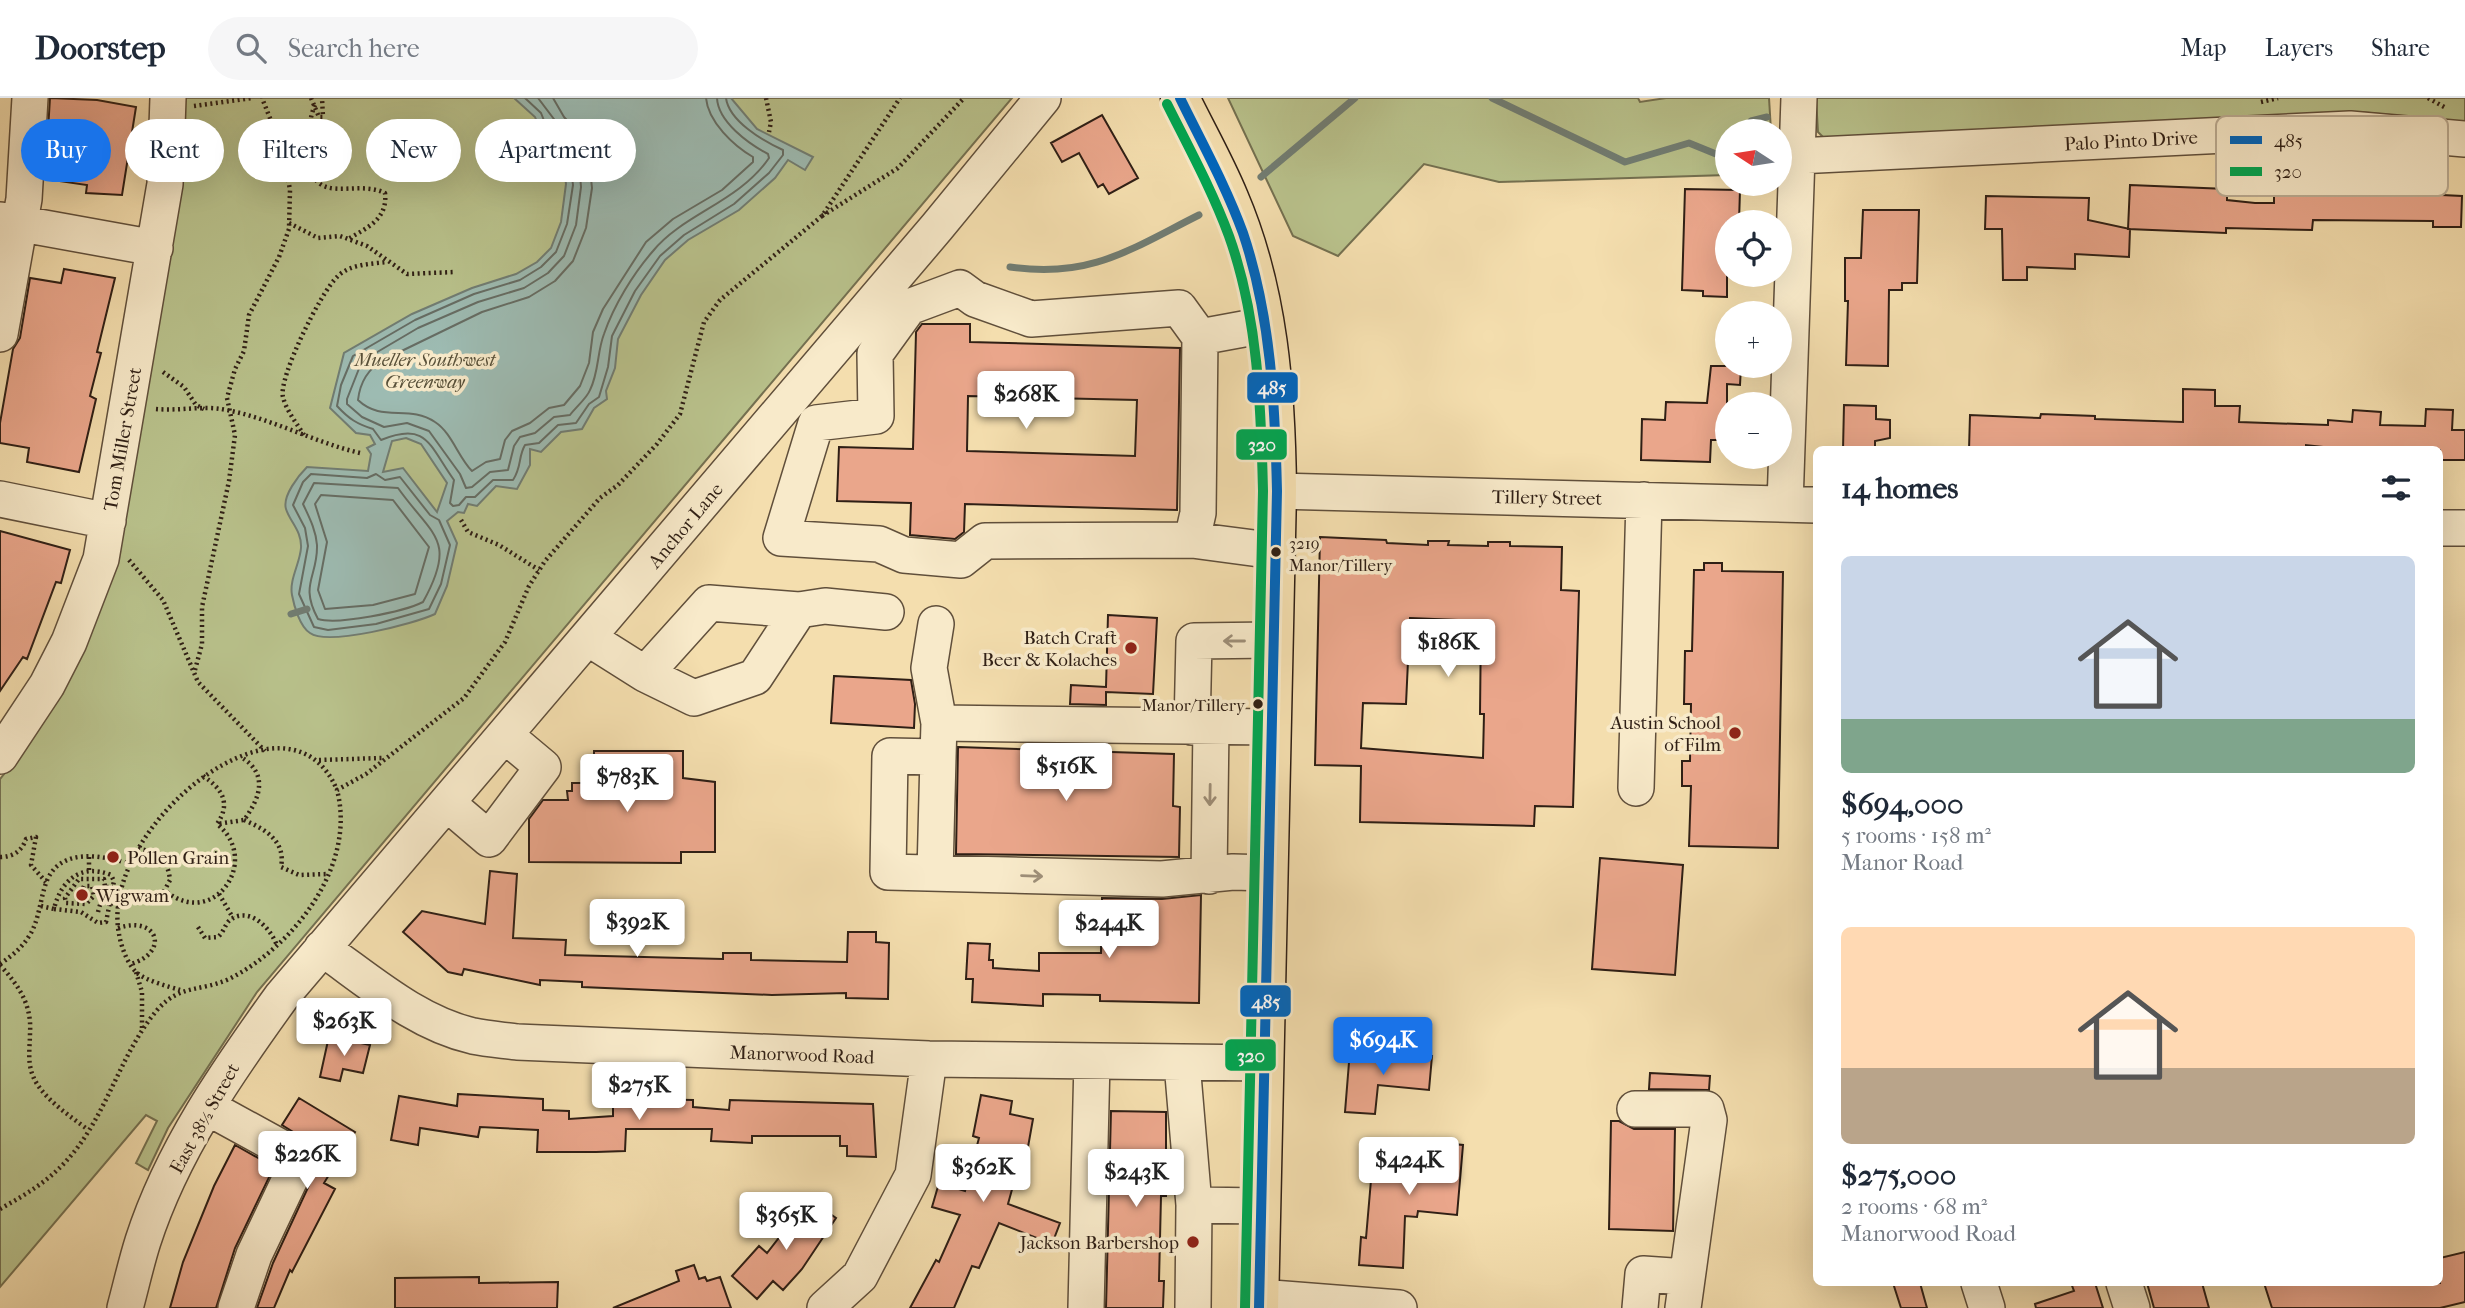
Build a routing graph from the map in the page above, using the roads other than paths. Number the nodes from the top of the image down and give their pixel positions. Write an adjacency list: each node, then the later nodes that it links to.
1 (30, 98): 8 (street)
2 (1043, 98): 25 (street, Anchor Lane)
3 (1180, 98): 10 (main road)
4 (1799, 98): 7 (street)
5 (181, 102): 9 (street, Tom Miller Street)
6 (2216, 136): 7 (street, Palo Pinto Drive)
7 (1797, 156): 16 (street)
8 (10, 221): 9 (street); 11 (street)
9 (155, 248): 17 (street, Tom Miller Street)
10 (1265, 325): 12 (street); 13 (main road)
11 (0, 334)
12 (1200, 337): 20 (street); 20 (street)
13 (1278, 491): 15 (street, Tillery Street); 21 (main road)
14 (0, 499): 17 (street)
15 (1644, 500): 16 (street, Tillery Street); 33 (street)
16 (1801, 505)
17 (107, 521): 32 (street, Tom Miller Street)
18 (2443, 528): 19 (street)
19 (2465, 528)
20 (1192, 540): 21 (street)
21 (1276, 551): 26 (main road)
22 (799, 610): 23 (street); 27 (street); 27 (street)
23 (886, 612)
24 (936, 624): 31 (street)
25 (588, 638): 27 (street); 30 (street, Anchor Lane)
26 (1274, 640): 28 (street, one-way to 28); 29 (main road)
27 (645, 674)
28 (1202, 727): 29 (street); 31 (street); 37 (street, one-way to 37)
29 (1272, 727): 36 (main road)
30 (506, 736): 34 (street, Anchor Lane); 34 (street)
31 (938, 740): 35 (street); 35 (street)
32 (0, 756)
33 (1636, 788)
34 (448, 804): 38 (street, Anchor Lane)
35 (949, 873): 37 (street, one-way to 37)
36 (1268, 873): 37 (street); 42 (main road)
37 (1209, 876)
38 (322, 948): 39 (street, Manorwood Road); 43 (street, East 38½ Street)
39 (929, 1059): 40 (street, Manorwood Road); 53 (street)
40 (1092, 1061): 41 (street, Manorwood Road); 54 (street)
41 (1182, 1063): 42 (street, Manorwood Road); 45 (street)
42 (1265, 1063): 46 (main road)
43 (207, 1107): 51 (street, East 38½ Street); 52 (street)
44 (1635, 1109): 49 (street)
45 (1194, 1205): 46 (street); 55 (street)
46 (1260, 1206): 50 (main road)
47 (1980, 1286): 58 (street)
48 (2125, 1286): 59 (street)
49 (1685, 1292): 57 (street)
50 (1259, 1303): 56 (street)
51 (125, 1308)
52 (236, 1308)
53 (825, 1308)
54 (1086, 1308)
55 (1193, 1308)
56 (1399, 1308)
57 (1640, 1308)
58 (1987, 1308)
59 (2133, 1308)

